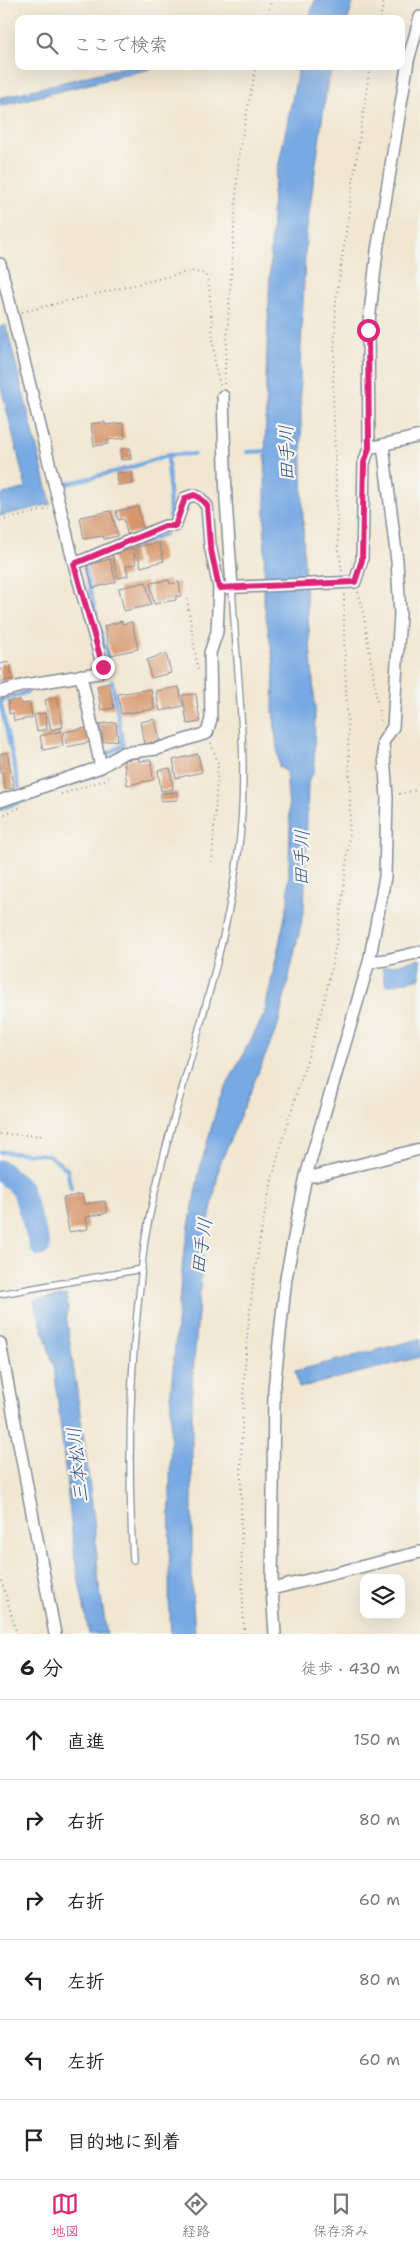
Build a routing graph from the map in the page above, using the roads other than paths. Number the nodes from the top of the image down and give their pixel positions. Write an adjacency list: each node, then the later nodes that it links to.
1 (420, 17): 6 (street)
2 (0, 264): 7 (street)
3 (224, 396): 8 (street)
4 (420, 436): 5 (street)
5 (383, 445): 6 (street); 15 (street)
6 (369, 448): 8 (street)
7 (74, 564): 9 (street); 10 (street)
8 (236, 587): 9 (street); 18 (lane)
9 (219, 588): 12 (street)
10 (81, 675): 11 (street); 12 (street)
11 (0, 692)
12 (101, 767): 13 (street)
13 (0, 801)
14 (420, 952): 15 (street)
15 (369, 962): 17 (street)
16 (420, 1149): 17 (street)
17 (306, 1176): 23 (street)
18 (142, 1269): 19 (lane); 22 (lane)
19 (0, 1294)
20 (0, 1343): 24 (street)
21 (420, 1552): 23 (street)
22 (132, 1560)
23 (272, 1589): 25 (street)
24 (55, 1634)
25 (275, 1634)

